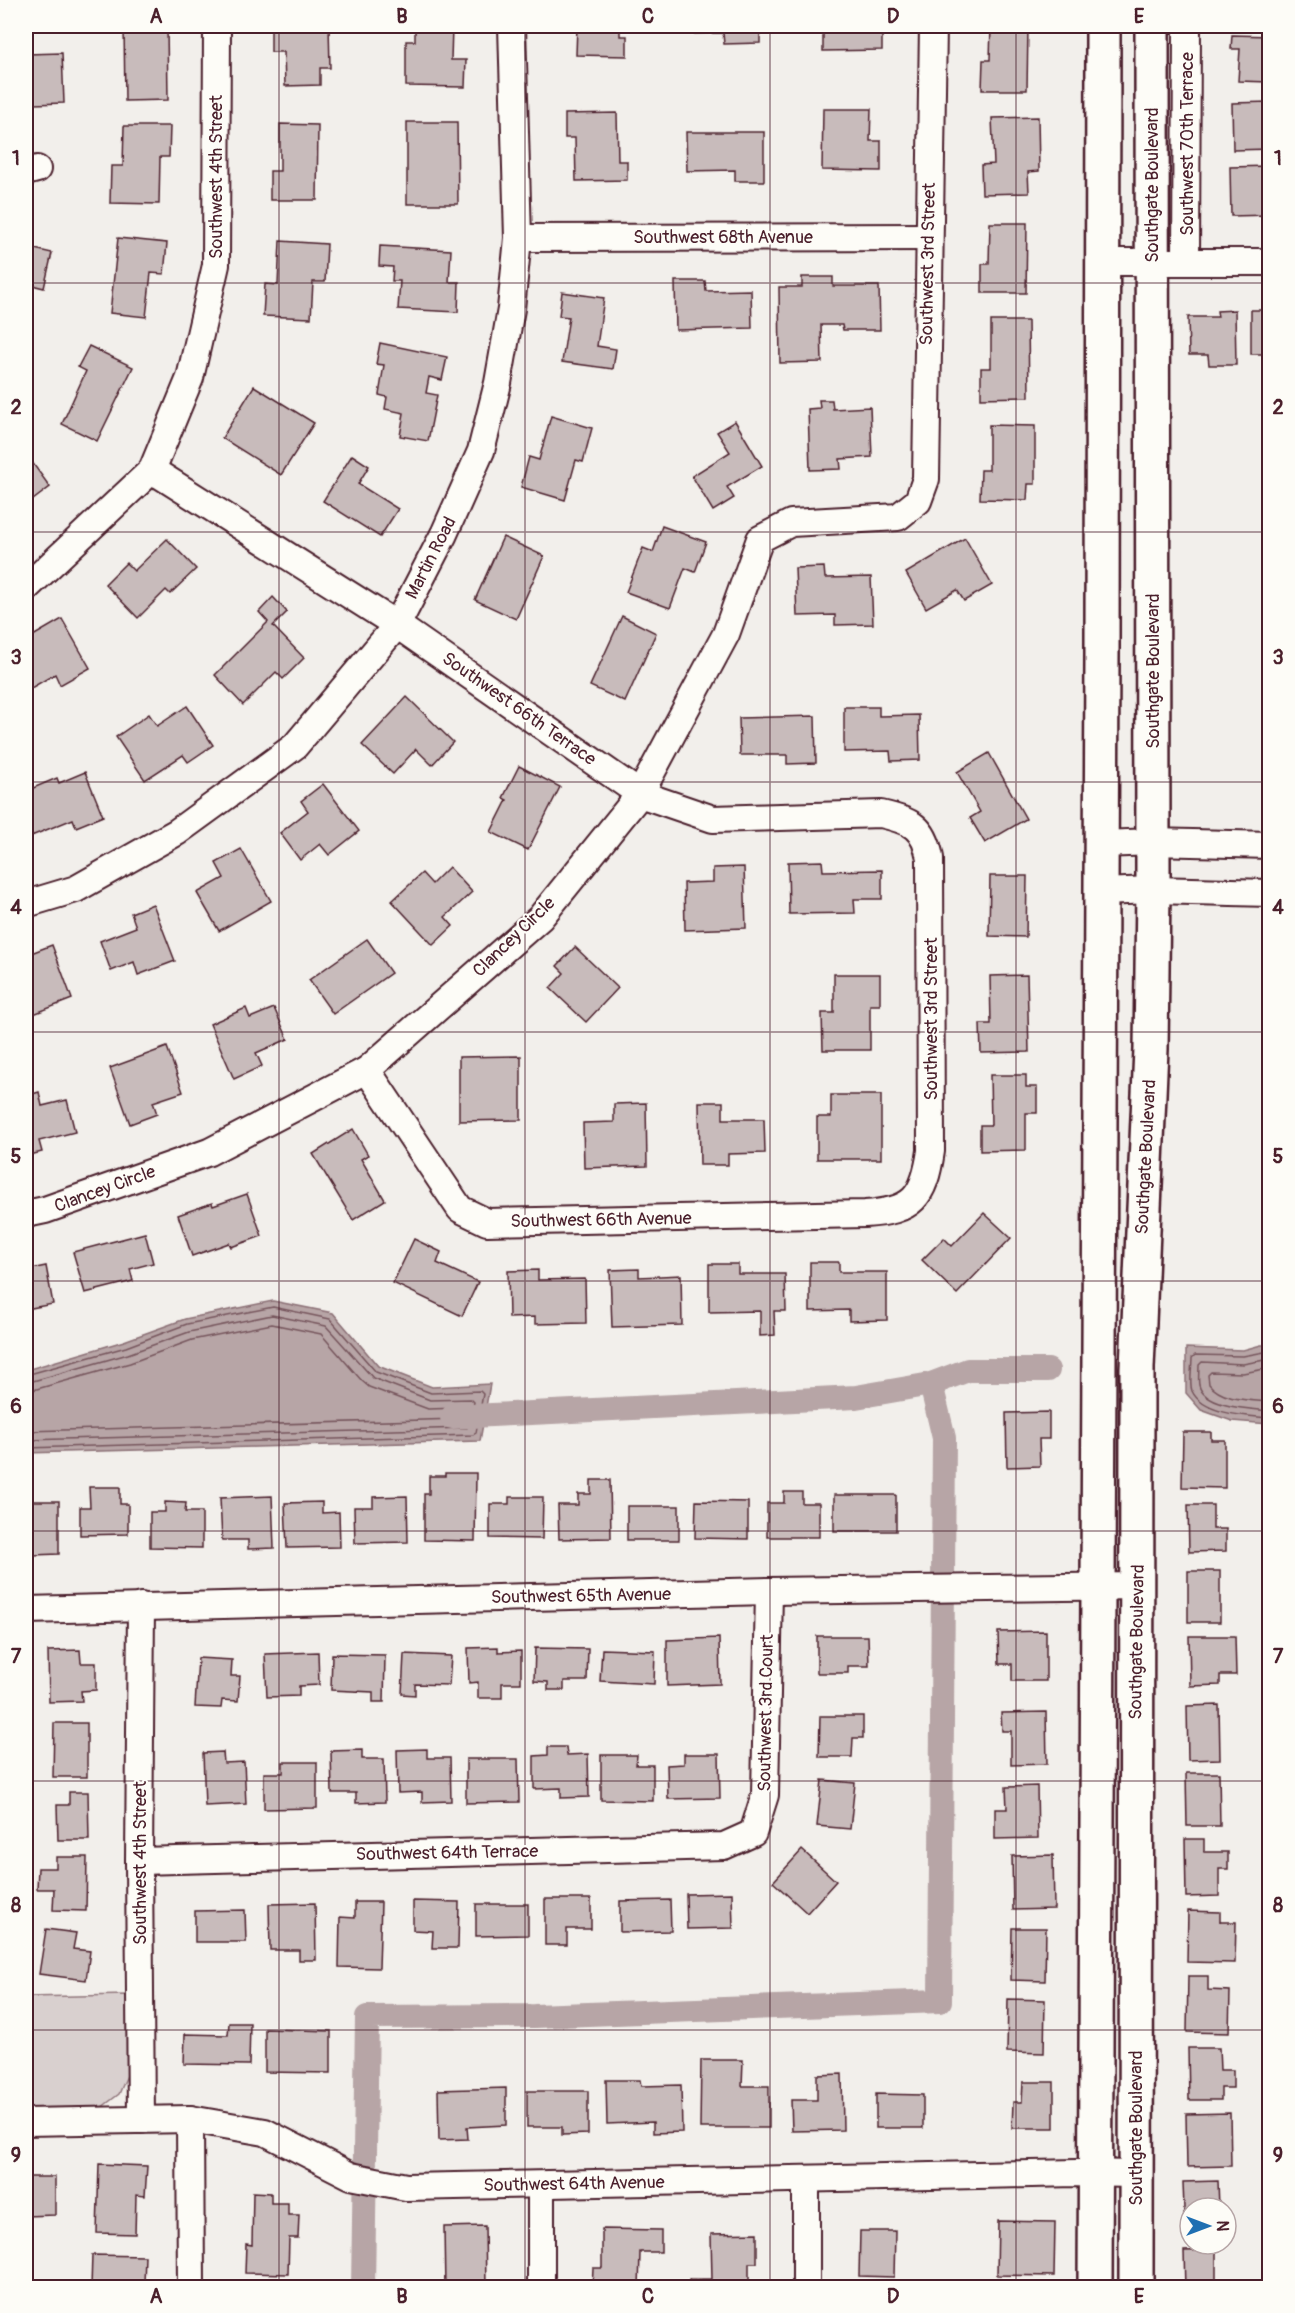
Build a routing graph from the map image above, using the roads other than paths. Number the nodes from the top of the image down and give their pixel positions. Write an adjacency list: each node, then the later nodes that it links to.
1 (217, 26): 13 (street, Southwest 4th Street)
2 (512, 26): 8 (street, Martin Road)
3 (933, 26): 7 (street, Southwest 3rd Street)
4 (1103, 26): 9 (main road)
5 (1152, 26): 10 (main road, Southgate Boulevard)
6 (1187, 26): 11 (street, Southwest 70th Terrace)
7 (928, 237): 8 (street, Southwest 68th Avenue); 14 (street, Southwest 3rd Street)
8 (518, 238): 16 (street, Martin Road)
9 (1101, 262): 10 (street); 20 (main road)
10 (1152, 262): 11 (street); 19 (main road, Southgate Boulevard)
11 (1186, 262): 12 (street)
12 (1269, 262)
13 (152, 470): 15 (street, Southwest 4th Street); 16 (street, Southwest 66th Terrace)
14 (918, 501): 17 (street, Clancey Circle)
15 (26, 588)
16 (397, 625): 17 (street, Southwest 66th Terrace); 25 (street, Martin Road)
17 (640, 794): 18 (street, Southwest 66th Terrace); 26 (street, Clancey Circle)
18 (921, 832): 27 (street, Southwest 3rd Street)
19 (1153, 842): 20 (street); 21 (street); 22 (main road, Southgate Boulevard)
20 (1102, 844): 23 (main road)
21 (1269, 845)
22 (1153, 890): 23 (street); 24 (street); 30 (main road, Southgate Boulevard)
23 (1101, 892): 29 (main road)
24 (1269, 893)
25 (26, 904)
26 (367, 1071): 27 (street, Southwest 66th Avenue); 28 (street, Clancey Circle)
27 (910, 1202)
28 (26, 1214)
29 (1096, 1586): 30 (street, Southwest 65th Avenue); 31 (street, Southwest 65th Avenue); 39 (main road)
30 (1138, 1586): 40 (main road, Southgate Boulevard)
31 (769, 1591): 32 (street, Southwest 65th Avenue); 34 (street, Southwest 3rd Court)
32 (141, 1606): 33 (street, Southwest 65th Avenue); 35 (street, Southwest 4th Street)
33 (26, 1610)
34 (753, 1833): 35 (street, Southwest 64th Terrace)
35 (139, 1861): 37 (street, Southwest 4th Street)
36 (190, 2119): 37 (street, Southwest 64th Avenue); 42 (street, Southwest 64th Avenue); 43 (street)
37 (141, 2120): 38 (street, Southwest 64th Avenue)
38 (26, 2122)
39 (1094, 2172): 40 (street, Southwest 64th Avenue); 41 (street, Southwest 64th Avenue); 46 (main road)
40 (1136, 2174): 47 (main road, Southgate Boulevard)
41 (806, 2179): 42 (street, Southwest 64th Avenue); 45 (street)
42 (541, 2184): 44 (street)
43 (191, 2288)
44 (541, 2288)
45 (806, 2288)
46 (1095, 2288)
47 (1136, 2288)

